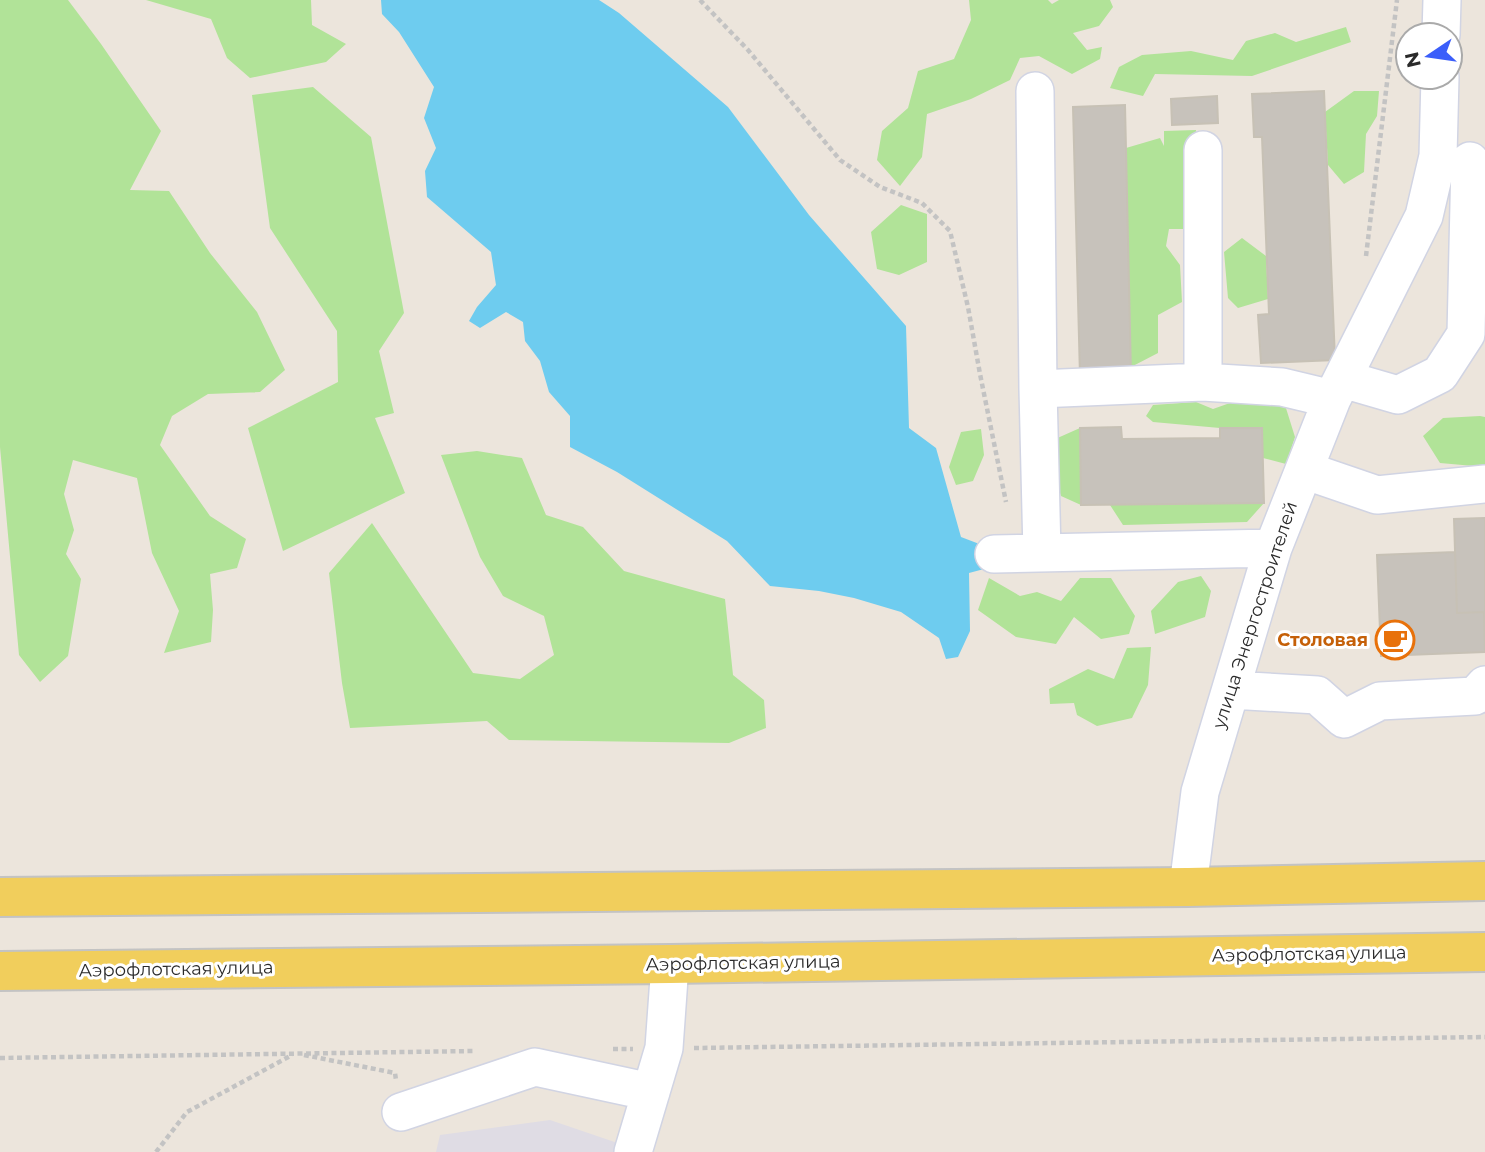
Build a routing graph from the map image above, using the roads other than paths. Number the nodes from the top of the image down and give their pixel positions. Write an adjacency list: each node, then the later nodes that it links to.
1 (1442, 0): 2 (street)
2 (1441, 21)
3 (1035, 91): 8 (street)
4 (1444, 91): 6 (street, улица Энергостроителей)
5 (1203, 150): 7 (street)
6 (1464, 159): 9 (street, улица Энергостроителей); 9 (street)
7 (1203, 382): 8 (street); 9 (street)
8 (1038, 389): 13 (street)
9 (1337, 389): 10 (street, улица Энергостроителей)
10 (1304, 470): 11 (street); 12 (street, улица Энергостроителей)
11 (1485, 484)
12 (1273, 548): 13 (street); 16 (street, улица Энергостроителей)
13 (1042, 553): 14 (street)
14 (994, 554)
15 (1485, 685): 16 (street)
16 (1231, 690): 18 (street, улица Энергостроителей)
17 (1485, 881): 18 (main road)
18 (1188, 887): 19 (main road)
19 (0, 897)
20 (1485, 952): 21 (main road, Аэрофлотская улица)
21 (670, 964): 22 (main road, Аэрофлотская улица); 23 (street)
22 (0, 971)
23 (652, 1092): 24 (street); 25 (street)
24 (401, 1112)
25 (633, 1152)

